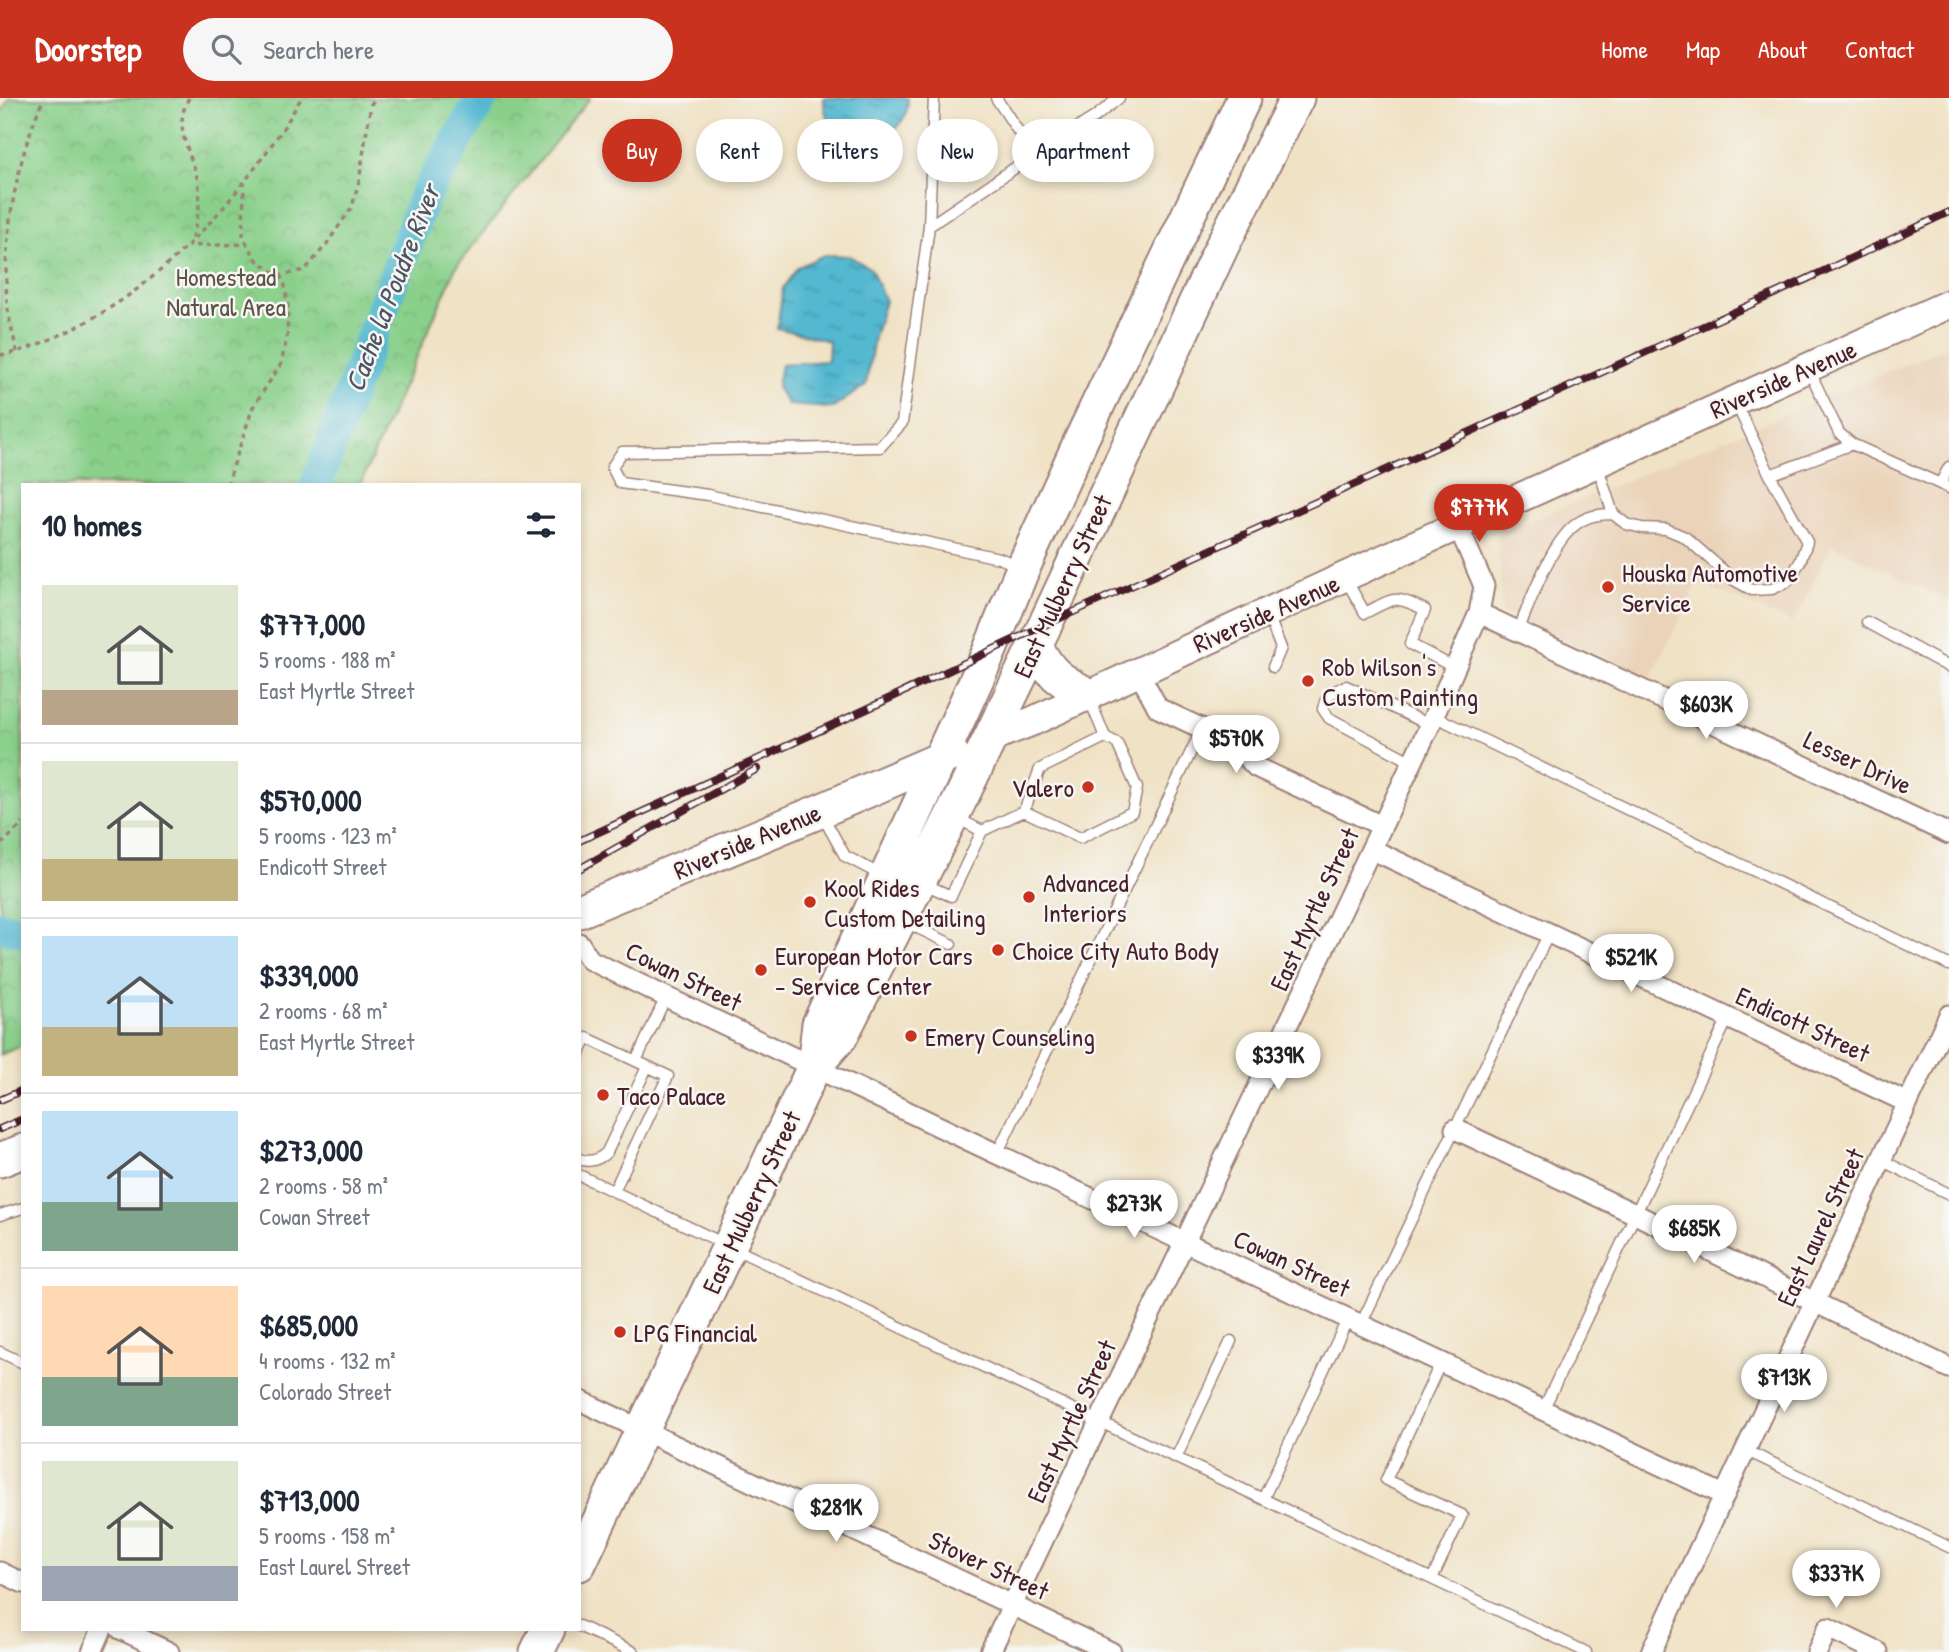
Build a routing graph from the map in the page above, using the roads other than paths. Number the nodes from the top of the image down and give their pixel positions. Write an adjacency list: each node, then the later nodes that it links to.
1 (934, 98): 9 (lane)
2 (996, 98): 7 (lane)
3 (1119, 98): 6 (lane)
4 (1244, 98): 20 (highway, East Mulberry Street)
5 (1297, 98): 26 (highway, East Mulberry Street)
6 (1092, 119)
7 (1012, 122)
8 (1012, 170): 9 (lane)
9 (929, 226): 20 (lane)
10 (1949, 304): 11 (main road, Riverside Avenue)
11 (1808, 368): 12 (main road, Riverside Avenue); 13 (lane)
12 (1735, 401): 14 (main road, Riverside Avenue); 16 (lane)
13 (1852, 444): 16 (lane); 17 (lane)
14 (1596, 463): 18 (lane); 19 (main road, Riverside Avenue)
15 (1949, 467): 17 (lane)
16 (1770, 475): 18 (lane)
17 (1945, 486)
18 (1613, 514): 25 (lane)
19 (1458, 526): 21 (main road, Riverside Avenue); 23 (street, East Myrtle Street)
20 (1023, 568): 36 (highway, East Mulberry Street)
21 (1344, 577): 22 (main road, Riverside Avenue); 29 (lane)
22 (1267, 613): 27 (lane); 30 (main road, Riverside Avenue)
23 (1479, 613): 25 (street, Lesser Drive); 29 (street, East Myrtle Street)
24 (1867, 622): 28 (lane)
25 (1518, 631): 43 (street, Lesser Drive)
26 (1035, 644): 31 (highway); 35 (highway, East Mulberry Street)
27 (1273, 667)
28 (1949, 667)
29 (1455, 668): 32 (street, East Myrtle Street)
30 (1138, 671): 31 (main road, Riverside Avenue); 33 (street)
31 (1088, 695): 34 (lane); 35 (main road, Riverside Avenue)
32 (1432, 721): 37 (street, East Myrtle Street); 37 (lane); 52 (lane)
33 (1202, 729): 41 (street); 64 (lane)
34 (1105, 737): 39 (lane); 39 (lane)
35 (989, 738): 36 (highway, Riverside Avenue); 40 (highway, East Mulberry Street)
36 (940, 759): 38 (highway, Riverside Avenue); 45 (highway, East Mulberry Street)
37 (1412, 762): 41 (street, East Myrtle Street)
38 (820, 811): 45 (lane); 47 (highway, Riverside Avenue)
39 (1024, 811): 42 (lane)
40 (952, 815): 42 (lane); 46 (highway, East Mulberry Street)
41 (1382, 825): 44 (street, East Myrtle Street)
42 (982, 831): 46 (lane)
43 (1949, 834)
44 (1371, 849): 49 (street, Endicott Street); 74 (street, East Myrtle Street)
45 (886, 878): 60 (highway, East Mulberry Street)
46 (919, 881): 48 (highway, East Mulberry Street)
47 (581, 910)
48 (900, 919): 50 (lane); 60 (highway, East Mulberry Street)
49 (1549, 933): 55 (street, Endicott Street); 62 (lane)
50 (951, 944)
51 (581, 946): 53 (street, Cowan Street)
52 (1949, 964)
53 (666, 997): 58 (lane); 60 (street, Cowan Street)
54 (1949, 1015): 56 (street, East Laurel Street)
55 (1728, 1018): 61 (street, Endicott Street); 72 (lane)
56 (1943, 1046): 61 (street, East Laurel Street)
57 (581, 1051): 58 (lane)
58 (636, 1061): 59 (lane)
59 (647, 1066): 65 (lane); 69 (lane)
60 (814, 1067): 64 (street, Cowan Street); 75 (highway, East Mulberry Street)
61 (1908, 1103): 67 (street, East Laurel Street)
62 (1455, 1129): 72 (street); 77 (lane)
63 (21, 1151): 66 (highway)
64 (997, 1154): 74 (street, Cowan Street)
65 (581, 1158)
66 (0, 1160)
67 (1881, 1160): 70 (lane); 76 (street, East Laurel Street)
68 (581, 1176): 69 (lane)
69 (614, 1191): 75 (lane)
70 (1949, 1194)
71 (21, 1209): 73 (lane)
72 (1636, 1214): 76 (street); 84 (lane)
73 (0, 1215)
74 (1185, 1242): 77 (street, Cowan Street); 85 (street, East Myrtle Street)
75 (730, 1246): 85 (lane); 86 (highway, East Mulberry Street)
76 (1815, 1302): 82 (street); 87 (street, East Laurel Street)
77 (1355, 1321): 81 (street, Cowan Street); 90 (lane)
78 (1231, 1341): 88 (lane)
79 (0, 1352): 80 (lane)
80 (21, 1362)
81 (1441, 1362): 84 (street, Cowan Street); 94 (lane)
82 (1949, 1368)
83 (581, 1401): 86 (street, Stover Street)
84 (1543, 1410): 89 (street, Cowan Street)
85 (1100, 1422): 88 (lane); 96 (street, East Myrtle Street)
86 (643, 1430): 92 (highway, East Mulberry Street); 96 (street, Stover Street)
87 (1745, 1450): 89 (street, East Laurel Street); 91 (lane)
88 (1176, 1458): 90 (lane)
89 (1724, 1495): 108 (street, East Laurel Street)
90 (1263, 1499): 94 (lane)
91 (1949, 1546)
92 (581, 1560)
93 (0, 1572): 95 (street)
94 (1432, 1579): 107 (lane)
95 (21, 1582)
96 (1013, 1605): 105 (street, East Myrtle Street); 106 (street, Stover Street)
97 (581, 1627): 104 (lane)
98 (101, 1631): 101 (street)
99 (124, 1631): 102 (street)
100 (547, 1631): 103 (highway)
101 (92, 1652)
102 (169, 1652)
103 (537, 1652)
104 (634, 1652)
105 (990, 1652)
106 (1111, 1652)
107 (1586, 1652)
108 (1651, 1652)
109 (1817, 1652): 110 (street)
110 (1878, 1652)

